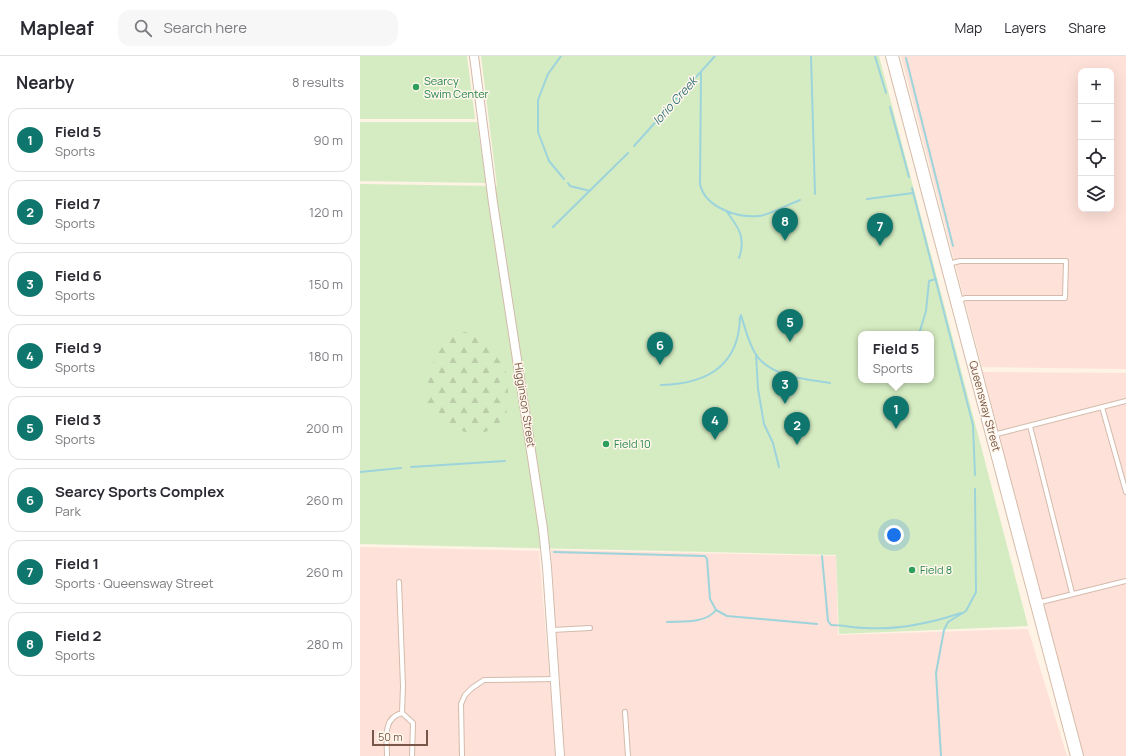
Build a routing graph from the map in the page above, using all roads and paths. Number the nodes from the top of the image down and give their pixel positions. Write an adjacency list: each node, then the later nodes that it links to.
1 (474, 56): 15 (street, Higginson Street)
2 (892, 56): 3 (street, Queensway Street)
3 (947, 264): 4 (street, Queensway Street); 4 (lane)
4 (957, 301): 8 (street, Queensway Street)
5 (1126, 401): 6 (lane)
6 (1102, 407): 7 (lane); 9 (lane)
7 (1030, 426): 8 (lane); 12 (lane)
8 (993, 435): 13 (street, Queensway Street)
9 (1126, 492)
10 (1126, 581): 12 (lane)
11 (399, 582): 18 (lane)
12 (1072, 593): 13 (lane)
13 (1037, 603): 24 (street, Queensway Street)
14 (590, 628): 15 (lane)
15 (552, 630): 16 (street, Higginson Street)
16 (555, 679): 21 (lane); 22 (street, Higginson Street)
17 (625, 712): 23 (lane)
18 (402, 713): 19 (lane); 20 (lane)
19 (387, 756)
20 (412, 756)
21 (462, 756)
22 (560, 756)
23 (628, 756)
24 (1076, 756)

